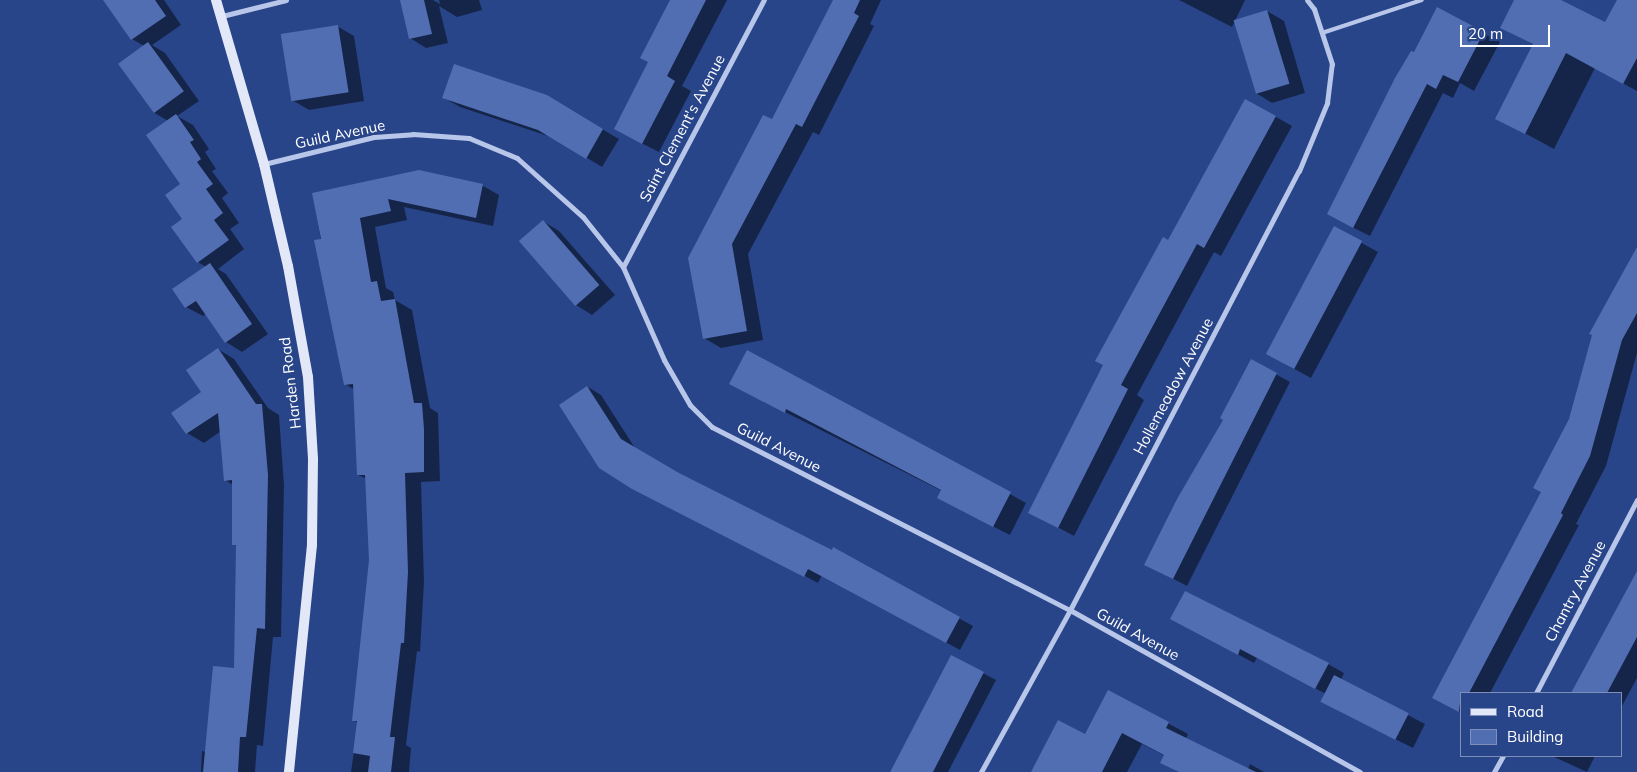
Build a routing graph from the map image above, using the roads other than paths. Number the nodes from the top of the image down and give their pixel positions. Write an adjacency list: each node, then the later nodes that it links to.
1 (216, 0): 6 (street, Harden Road)
2 (286, 0): 6 (street)
3 (764, 0): 9 (street, Saint Clement's Avenue)
4 (1307, 0): 7 (street, Hollemeadow Avenue)
5 (1422, 0): 7 (lane)
6 (222, 16): 8 (street, Harden Road)
7 (1322, 33): 11 (street, Hollemeadow Avenue)
8 (264, 164): 9 (street, Guild Avenue); 14 (street, Harden Road)
9 (623, 267): 11 (street, Guild Avenue)
10 (1637, 500): 12 (street, Chantry Avenue)
11 (1070, 610): 15 (street, Hollemeadow Avenue); 16 (street, Guild Avenue)
12 (1537, 692)
13 (1502, 757): 17 (street)
14 (288, 772)
15 (981, 772)
16 (1360, 772)
17 (1494, 772)

